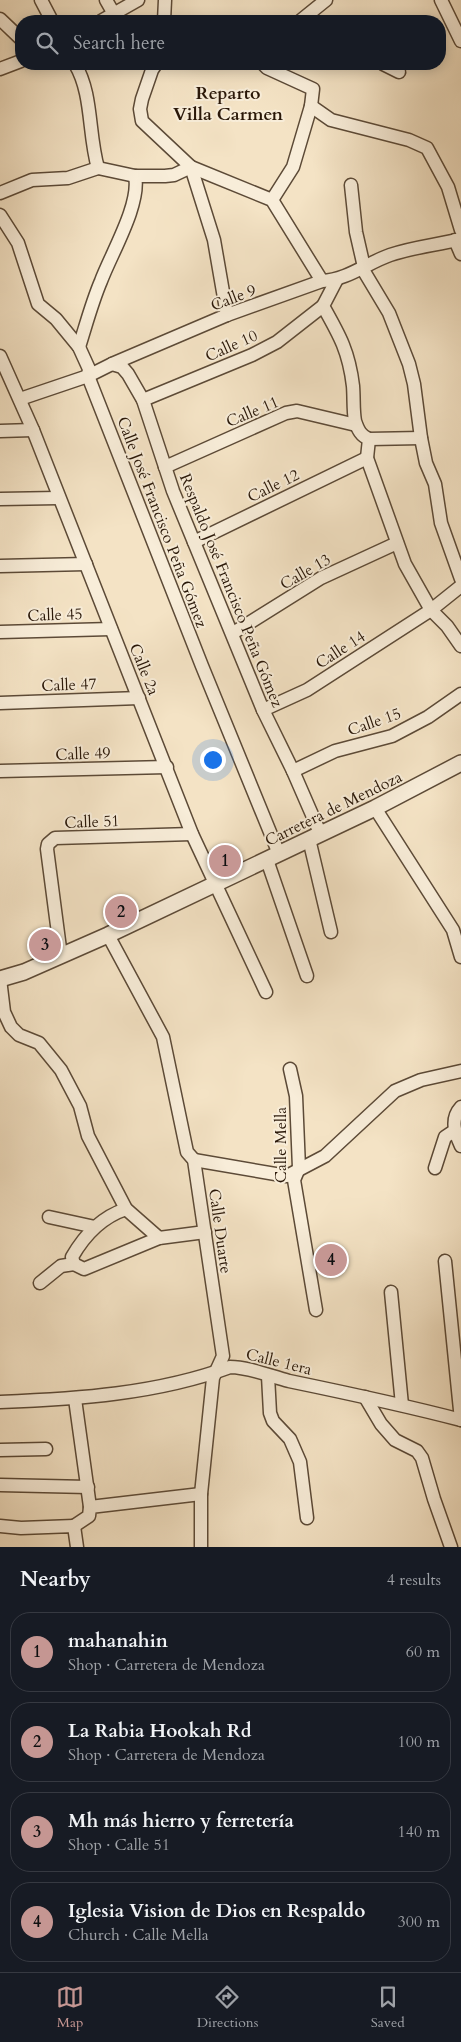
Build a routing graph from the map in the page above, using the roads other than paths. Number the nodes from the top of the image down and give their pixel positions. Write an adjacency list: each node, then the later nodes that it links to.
1 (41, 0): 8 (street)
2 (106, 0): 7 (street)
3 (138, 0): 7 (street)
4 (165, 0): 9 (street)
5 (326, 0): 10 (street)
6 (441, 0): 13 (street)
7 (114, 14)
8 (49, 15)
9 (164, 15)
10 (310, 15)
11 (0, 19): 12 (street)
12 (15, 33)
13 (461, 41)
14 (15, 63): 15 (street)
15 (0, 69)
16 (80, 70): 23 (street)
17 (152, 70): 22 (street)
18 (272, 70): 21 (street)
19 (395, 70): 20 (street)
20 (399, 72)
21 (311, 106): 27 (street); 29 (street)
22 (191, 167): 24 (street); 27 (street); 35 (street)
23 (98, 168): 24 (street); 26 (street)
24 (135, 176): 36 (street)
25 (352, 184): 31 (street)
26 (0, 193)
27 (272, 200): 32 (street)
28 (0, 215): 36 (street, Calle José Francisco Peña Gómez)
29 (459, 236): 30 (street); 31 (street, Calle 9)
30 (461, 254)
31 (363, 268): 33 (street, Calle 9); 45 (street)
32 (322, 281): 33 (street, Calle 9); 35 (street, Calle 9)
33 (336, 281): 34 (street)
34 (323, 306): 41 (street, Calle 10); 42 (street)
35 (228, 315): 38 (street, Calle 9)
36 (79, 347): 39 (street, Calle José Francisco Peña Gómez)
37 (1, 361): 40 (street, Calle 2a)
38 (112, 364): 39 (street, Calle 9); 41 (street, Respaldo José Francisco Peña Gómez)
39 (88, 376): 40 (street, Calle 9); 73 (street, Calle José Francisco Peña Gómez)
40 (20, 399): 43 (street, Calle 2a)
41 (143, 400): 48 (street, Respaldo José Francisco Peña Gómez)
42 (356, 425): 46 (street); 48 (street, Calle 11)
43 (33, 430): 44 (street); 49 (street, Calle 2a)
44 (0, 431)
45 (420, 438): 46 (street); 55 (street)
46 (369, 439): 47 (street)
47 (367, 458): 51 (street, Calle 12); 52 (street)
48 (165, 467): 51 (street, Respaldo José Francisco Peña Gómez)
49 (58, 498): 50 (street); 53 (street, Calle 2a)
50 (0, 499)
51 (194, 542): 60 (street, Respaldo José Francisco Peña Gómez)
52 (397, 543): 57 (street); 60 (street, Calle 13)
53 (86, 564): 54 (street); 58 (street, Calle 2a)
54 (0, 566)
55 (461, 579)
56 (461, 586): 57 (street, Calle 14)
57 (431, 610): 61 (street); 65 (street, Calle 14)
58 (111, 629): 59 (street, Calle 45); 63 (street, Calle 2a)
59 (0, 632)
60 (233, 634): 65 (street, Respaldo José Francisco Peña Gómez)
61 (461, 646)
62 (461, 694): 69 (street, Calle 15)
63 (139, 698): 64 (street, Calle 47); 67 (street, Calle 2a)
64 (0, 703)
65 (264, 710): 69 (street, Respaldo José Francisco Peña Gómez)
66 (461, 763): 70 (street, Carretera de Mendoza)
67 (167, 766): 68 (street, Calle 49); 71 (street, Calle 2a)
68 (0, 771)
69 (293, 771): 72 (street, Respaldo José Francisco Peña Gómez)
70 (375, 808): 72 (street, Carretera de Mendoza); 78 (street)
71 (192, 834): 74 (street, Calle 2a); 77 (street, Calle 51)
72 (315, 836): 73 (street, Carretera de Mendoza); 75 (street, Respaldo José Francisco Peña Gómez)
73 (273, 857): 74 (street, Carretera de Mendoza); 79 (street, Calle José Francisco Peña Gómez)
74 (215, 884): 76 (street, Carretera de Mendoza); 81 (street, Calle 2a)
75 (331, 932)
76 (108, 935): 77 (street, Carretera de Mendoza); 87 (street, Calle Duarte)
77 (61, 956): 80 (street, Carretera de Mendoza)
78 (461, 957)
79 (307, 976)
80 (0, 979): 90 (street)
81 (266, 992)
82 (290, 1069): 88 (street, Calle Mella)
83 (461, 1071): 88 (street)
84 (461, 1108): 85 (street)
85 (454, 1131): 86 (street); 89 (street)
86 (461, 1146)
87 (194, 1160): 88 (street); 93 (street, Calle Duarte)
88 (299, 1168): 99 (street, Calle Mella)
89 (435, 1168)
90 (126, 1210): 92 (street); 94 (street)
91 (48, 1217): 92 (street)
92 (95, 1227): 96 (street)
93 (205, 1232): 94 (street); 100 (street, Calle Duarte)
94 (159, 1238): 96 (street)
95 (446, 1261): 106 (street)
96 (74, 1264): 97 (street)
97 (40, 1283)
98 (392, 1292): 105 (street)
99 (316, 1310)
100 (218, 1371): 101 (street, Calle 1era); 103 (street, Calle 1era); 111 (street, Calle Duarte)
101 (268, 1376): 102 (street, Calle 1era); 113 (street)
102 (365, 1397): 105 (street, Calle 1era); 118 (street)
103 (75, 1399): 104 (street, Calle 1era); 110 (street)
104 (0, 1402)
105 (402, 1405): 106 (street, Calle 1era)
106 (461, 1420)
107 (46, 1449): 108 (street)
108 (0, 1450)
109 (0, 1485): 110 (street)
110 (88, 1487): 112 (street)
111 (201, 1494): 112 (street); 117 (street, Calle Duarte)
112 (90, 1506): 115 (street)
113 (307, 1518)
114 (0, 1526): 115 (street)
115 (74, 1526): 116 (street)
116 (76, 1547)
117 (201, 1547)
118 (451, 1547)

